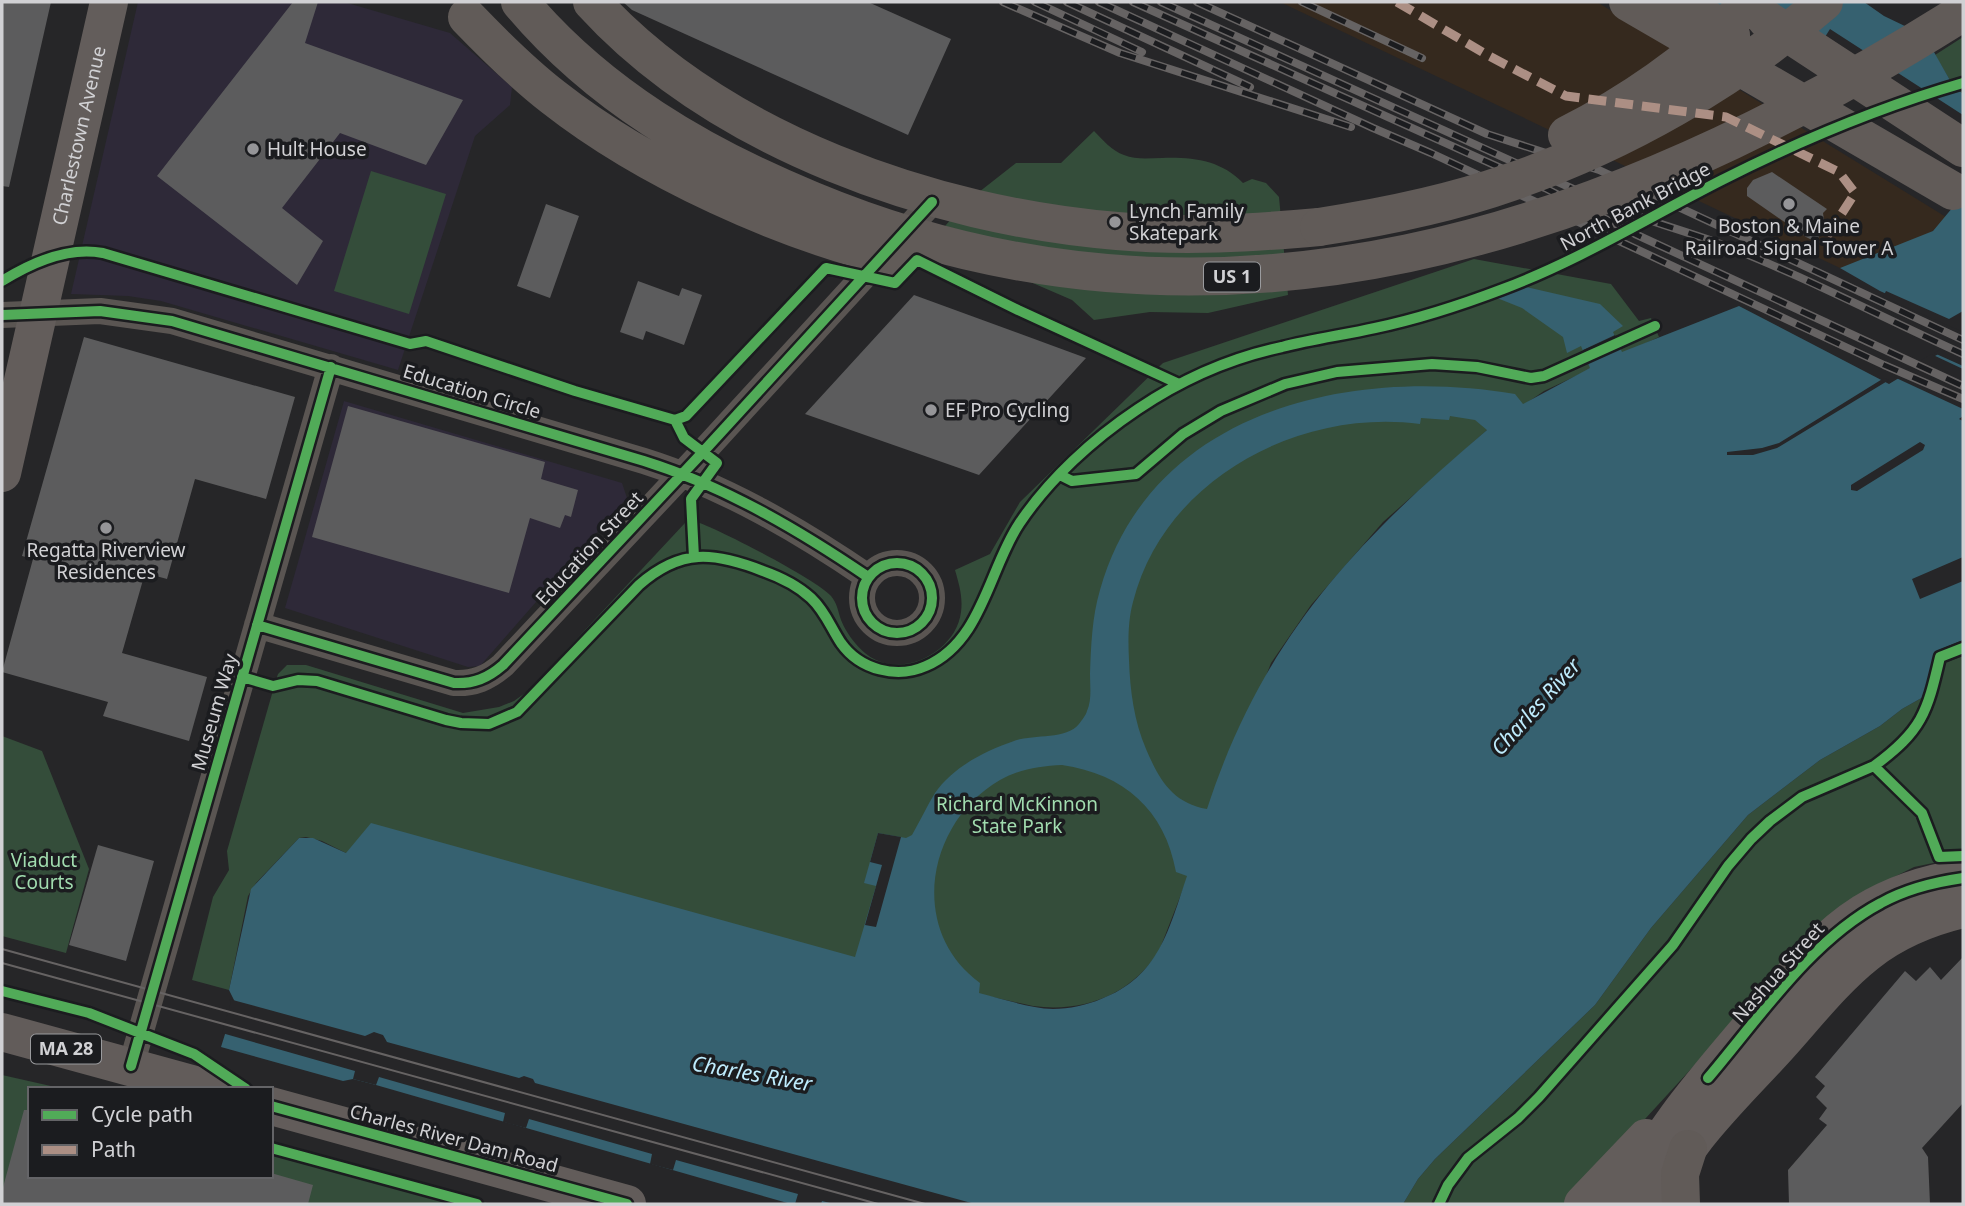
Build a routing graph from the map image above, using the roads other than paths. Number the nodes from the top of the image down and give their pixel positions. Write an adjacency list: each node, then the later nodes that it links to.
1 (109, 2): 18 (main road, Charlestown Avenue, bridge)
2 (455, 2): 15 (highway, bridge)
3 (520, 2): 15 (highway, US 1, bridge)
4 (592, 2): 14 (highway, US 1)
5 (1628, 2): 12 (highway, bridge)
6 (1682, 2): 12 (highway, bridge)
7 (1741, 2): 11 (highway, bridge)
8 (1750, 2): 14 (highway, bridge)
9 (1824, 2): 14 (highway, US 1, bridge)
10 (1963, 12): 15 (highway, US 1, bridge)
11 (1963, 148)
12 (1958, 195)
13 (932, 202): 19 (street, Education Street)
14 (1319, 227)
15 (1291, 273)
16 (2, 315): 17 (street, Education Circle)
17 (331, 367): 19 (street, Education Circle); 21 (street, Museum Way)
18 (2, 473)
19 (681, 475): 20 (street, Education Circle); 21 (street, Education Street)
20 (868, 578)
21 (257, 625): 25 (street, Museum Way)
22 (1963, 878): 26 (main road, Nashua Street)
23 (1963, 909): 29 (main road)
24 (2, 1032): 25 (highway, MA 28)
25 (131, 1066): 27 (highway, MA 28)
26 (1708, 1078): 31 (main road); 32 (main road, Nashua Street)
27 (203, 1087)
28 (273, 1107): 30 (highway, Charles River Dam Road)
29 (1688, 1149): 33 (main road); 34 (highway)
30 (627, 1204)
31 (1583, 1204)
32 (1626, 1204)
33 (1656, 1204)
34 (1681, 1204)

